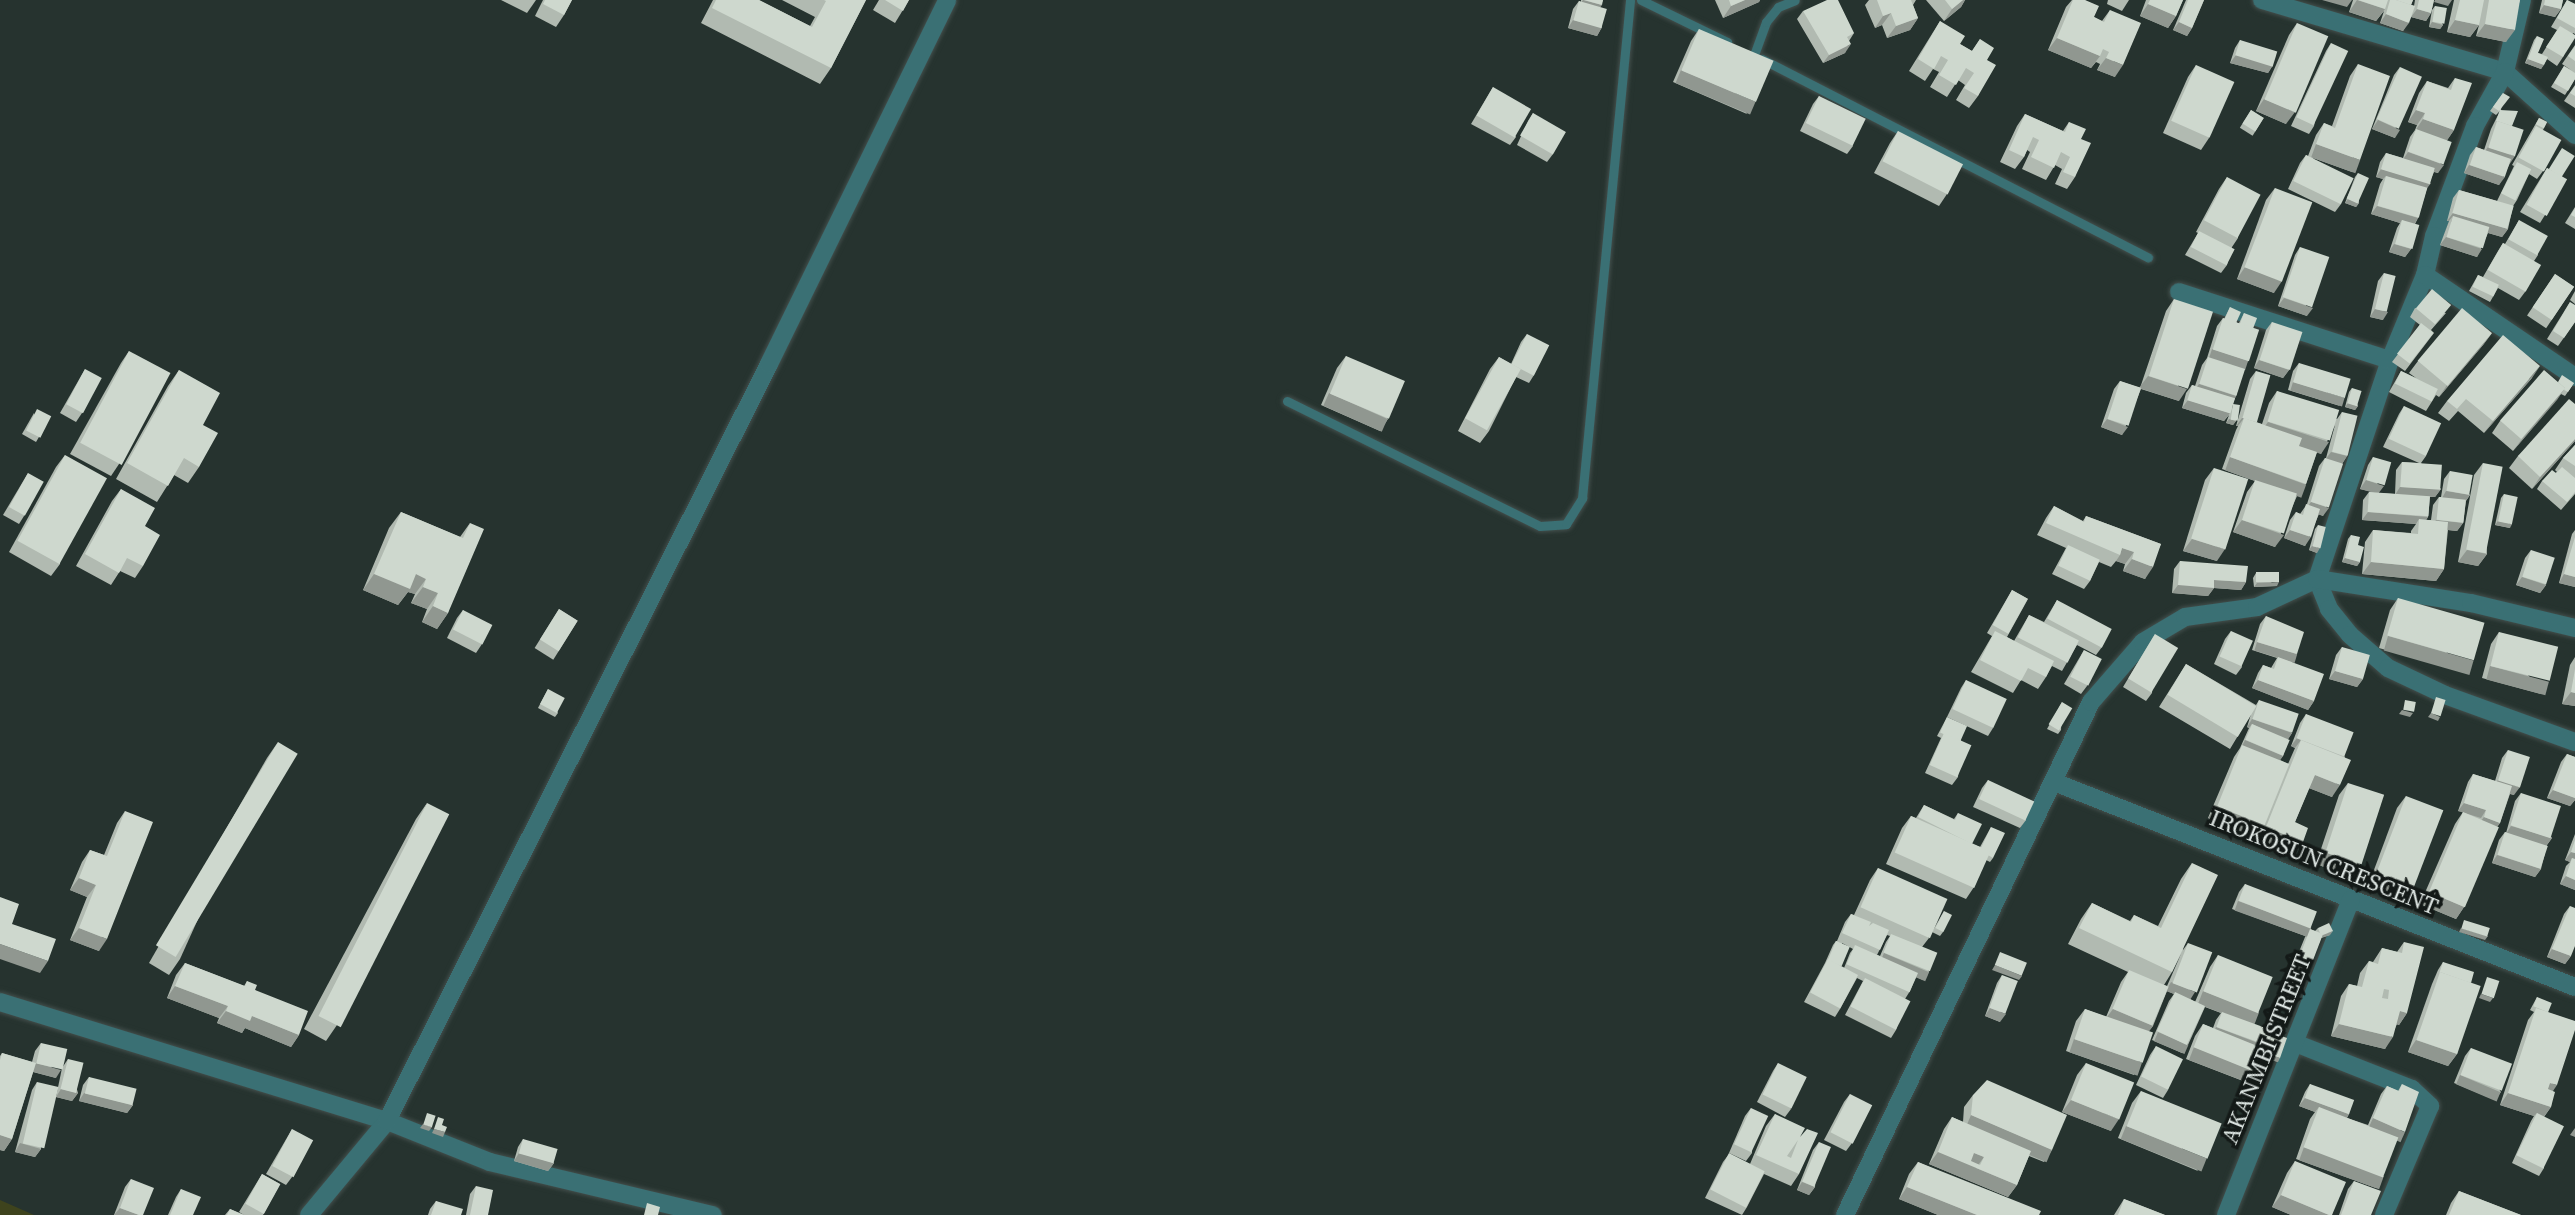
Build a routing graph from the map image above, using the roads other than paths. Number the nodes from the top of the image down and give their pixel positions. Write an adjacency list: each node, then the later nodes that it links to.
1 (947, 0): 24 (street)
2 (1630, 0): 15 (lane)
3 (1641, 0): 7 (lane)
4 (1795, 0): 7 (lane)
5 (2262, 0): 8 (street)
6 (2522, 0): 8 (street)
7 (1754, 55): 10 (lane)
8 (2505, 72): 9 (street); 11 (street)
9 (2575, 135)
10 (2148, 257)
11 (2426, 275): 13 (street); 14 (street)
12 (2179, 292): 13 (street)
13 (2390, 360): 16 (street)
14 (2575, 377)
15 (1287, 401)
16 (2317, 579): 17 (street); 18 (street); 19 (street)
17 (2575, 628)
18 (2575, 742)
19 (2054, 782): 20 (street, IROKOSUN CRESCENT); 27 (street)
20 (2351, 900): 21 (street, IROKOSUN CRESCENT); 23 (street, AKANMBI STREET)
21 (2575, 987)
22 (0, 1002): 24 (street)
23 (2295, 1043): 28 (street, AKANMBI STREET); 29 (street)
24 (387, 1121): 25 (street); 26 (street)
25 (309, 1215)
26 (713, 1215)
27 (1845, 1215)
28 (2226, 1215)
29 (2384, 1215)

